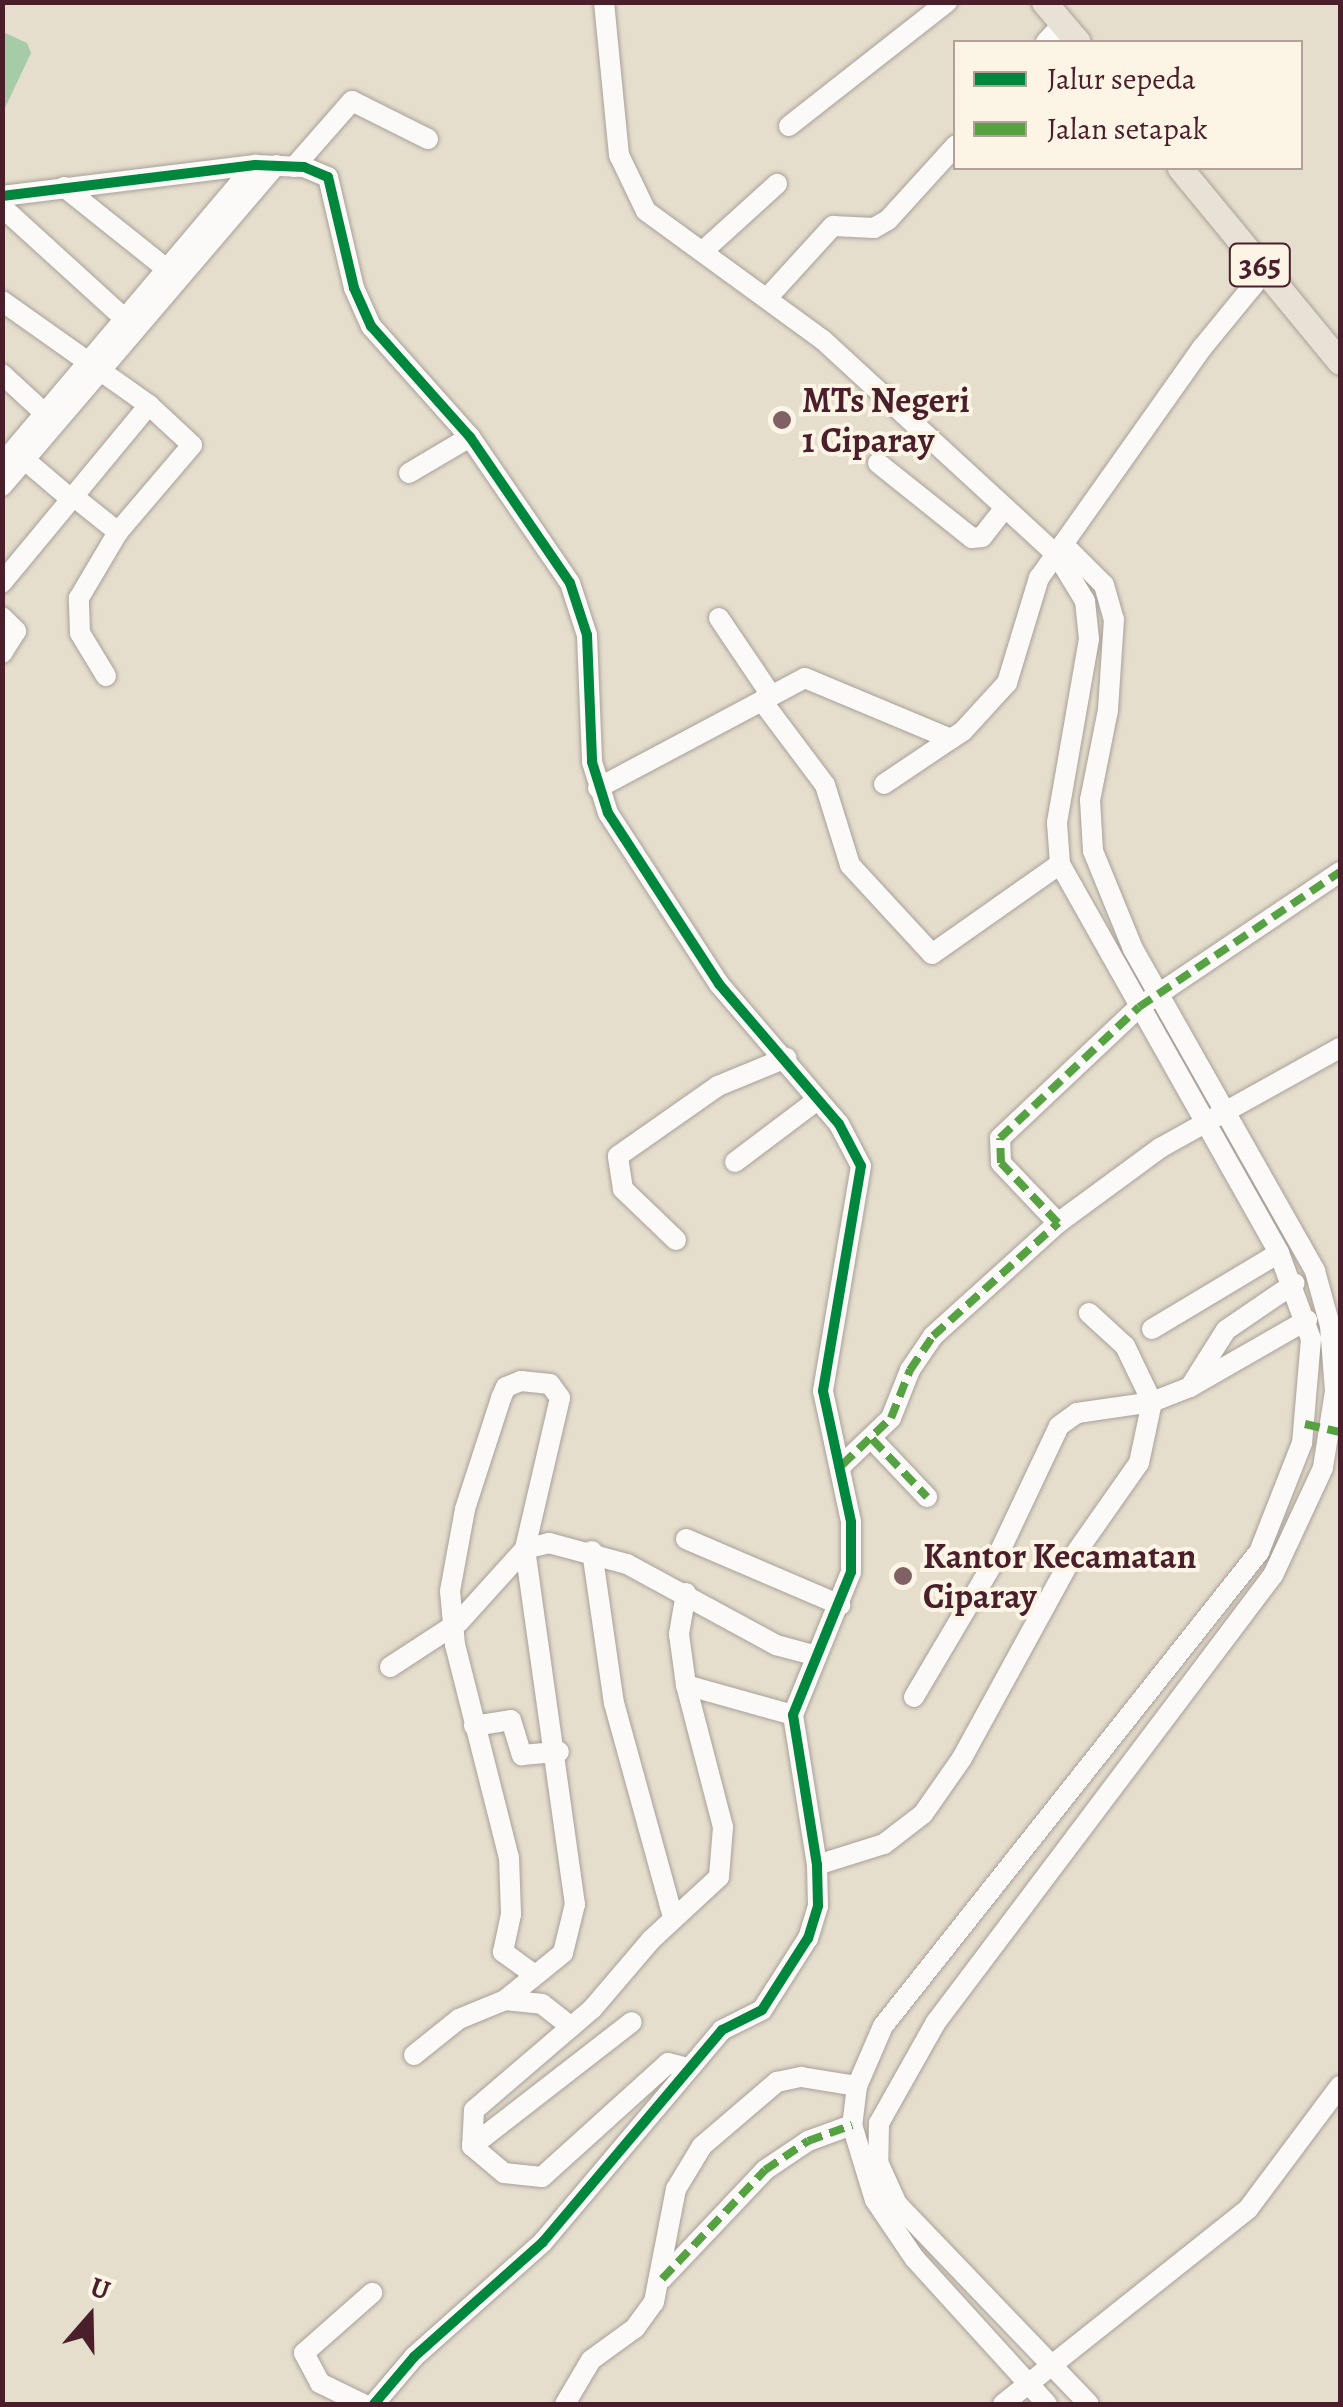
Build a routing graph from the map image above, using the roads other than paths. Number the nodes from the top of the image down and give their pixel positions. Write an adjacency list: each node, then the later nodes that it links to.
1 (604, 2): 15 (street)
2 (947, 2): 5 (street)
3 (1044, 2): 4 (main road)
4 (1062, 36)
5 (788, 126)
6 (428, 139): 9 (street)
7 (953, 148): 18 (street)
8 (254, 165): 9 (street); 12 (street); 16 (street)
9 (285, 166): 22 (street); 27 (street)
10 (1182, 170): 17 (main road, 365)
11 (777, 184): 15 (street)
12 (64, 187): 13 (street); 16 (street)
13 (2, 196)
14 (2, 207): 20 (street)
15 (703, 251): 18 (street)
16 (168, 270): 20 (street)
17 (1265, 272): 21 (main road, 365); 36 (street)
18 (768, 296): 34 (street)
19 (2, 301): 22 (street)
20 (126, 320): 22 (street)
21 (1340, 359)
22 (99, 364): 24 (street); 25 (street)
23 (2, 374): 25 (street)
24 (149, 405): 33 (street); 35 (street)
25 (50, 418): 28 (street)
26 (2, 429): 28 (street)
27 (470, 437): 31 (street); 45 (street)
28 (23, 451): 30 (street); 32 (street); 33 (street)
29 (878, 463): 34 (street)
30 (2, 464)
31 (409, 474)
32 (2, 486)
33 (72, 498): 35 (street); 37 (street)
34 (1005, 508): 36 (street)
35 (118, 532): 41 (street)
36 (1060, 549): 43 (street); 46 (street); 48 (street)
37 (2, 583)
38 (2, 617): 40 (street)
39 (719, 618): 42 (street)
40 (2, 653)
41 (106, 676)
42 (767, 698): 43 (street); 45 (street); 46 (street)
43 (951, 738): 44 (street)
44 (884, 784)
45 (598, 788): 50 (street)
46 (1060, 864): 48 (street)
47 (1340, 872): 48 (street)
48 (1148, 1001): 52 (street); 54 (street)
49 (1340, 1048): 52 (street)
50 (786, 1058): 51 (street); 55 (street)
51 (816, 1101): 53 (street); 65 (street)
52 (1214, 1119): 54 (street); 56 (street); 63 (street)
53 (735, 1162)
54 (1058, 1224): 64 (street)
55 (676, 1240)
56 (1279, 1253): 57 (street); 60 (street)
57 (1294, 1284): 59 (street); 61 (street)
58 (1089, 1313): 62 (street)
59 (1307, 1320): 61 (street); 63 (street)
60 (1152, 1329)
61 (1190, 1388): 62 (street)
62 (1152, 1402): 79 (street); 84 (street)
63 (1323, 1428): 70 (street)
64 (872, 1438): 65 (street); 66 (street)
65 (842, 1465): 72 (street)
66 (927, 1496)
67 (686, 1539): 72 (street)
68 (525, 1549): 69 (street); 73 (street); 73 (street); 82 (street)
69 (592, 1551): 71 (street); 85 (street)
70 (1250, 1587): 74 (street); 77 (street)
71 (686, 1592): 75 (street); 78 (street)
72 (840, 1606): 75 (street)
73 (451, 1628): 76 (street); 81 (street)
74 (1187, 1651): 77 (street); 83 (street)
75 (813, 1655): 80 (street)
76 (390, 1666)
77 (1207, 1666): 83 (street)
78 (686, 1686): 80 (street); 85 (street)
79 (914, 1697)
80 (793, 1715): 84 (street)
81 (474, 1726): 82 (street); 89 (street)
82 (558, 1752): 89 (street)
83 (1102, 1774): 86 (street); 86 (street)
84 (817, 1865): 94 (street)
85 (674, 1917): 92 (street)
86 (989, 1920): 87 (street); 88 (street)
87 (949, 1945): 88 (street); 95 (street)
88 (974, 1968): 102 (street)
89 (532, 1973): 90 (street)
90 (505, 2000): 92 (street); 93 (street)
91 (632, 2022): 99 (street)
92 (571, 2027): 99 (street)
93 (414, 2055)
94 (688, 2068): 99 (street); 104 (street)
95 (857, 2086): 98 (street); 100 (street)
96 (1340, 2086): 97 (street)
97 (1333, 2113): 102 (street)
98 (852, 2125): 100 (street); 102 (street)
99 (472, 2146)
100 (662, 2279): 105 (street)
101 (372, 2293): 103 (street)
102 (1041, 2377): 106 (street); 107 (street); 108 (street)
103 (364, 2404)
104 (374, 2404)
105 (565, 2404)
106 (1003, 2404)
107 (1047, 2404)
108 (1089, 2404)

